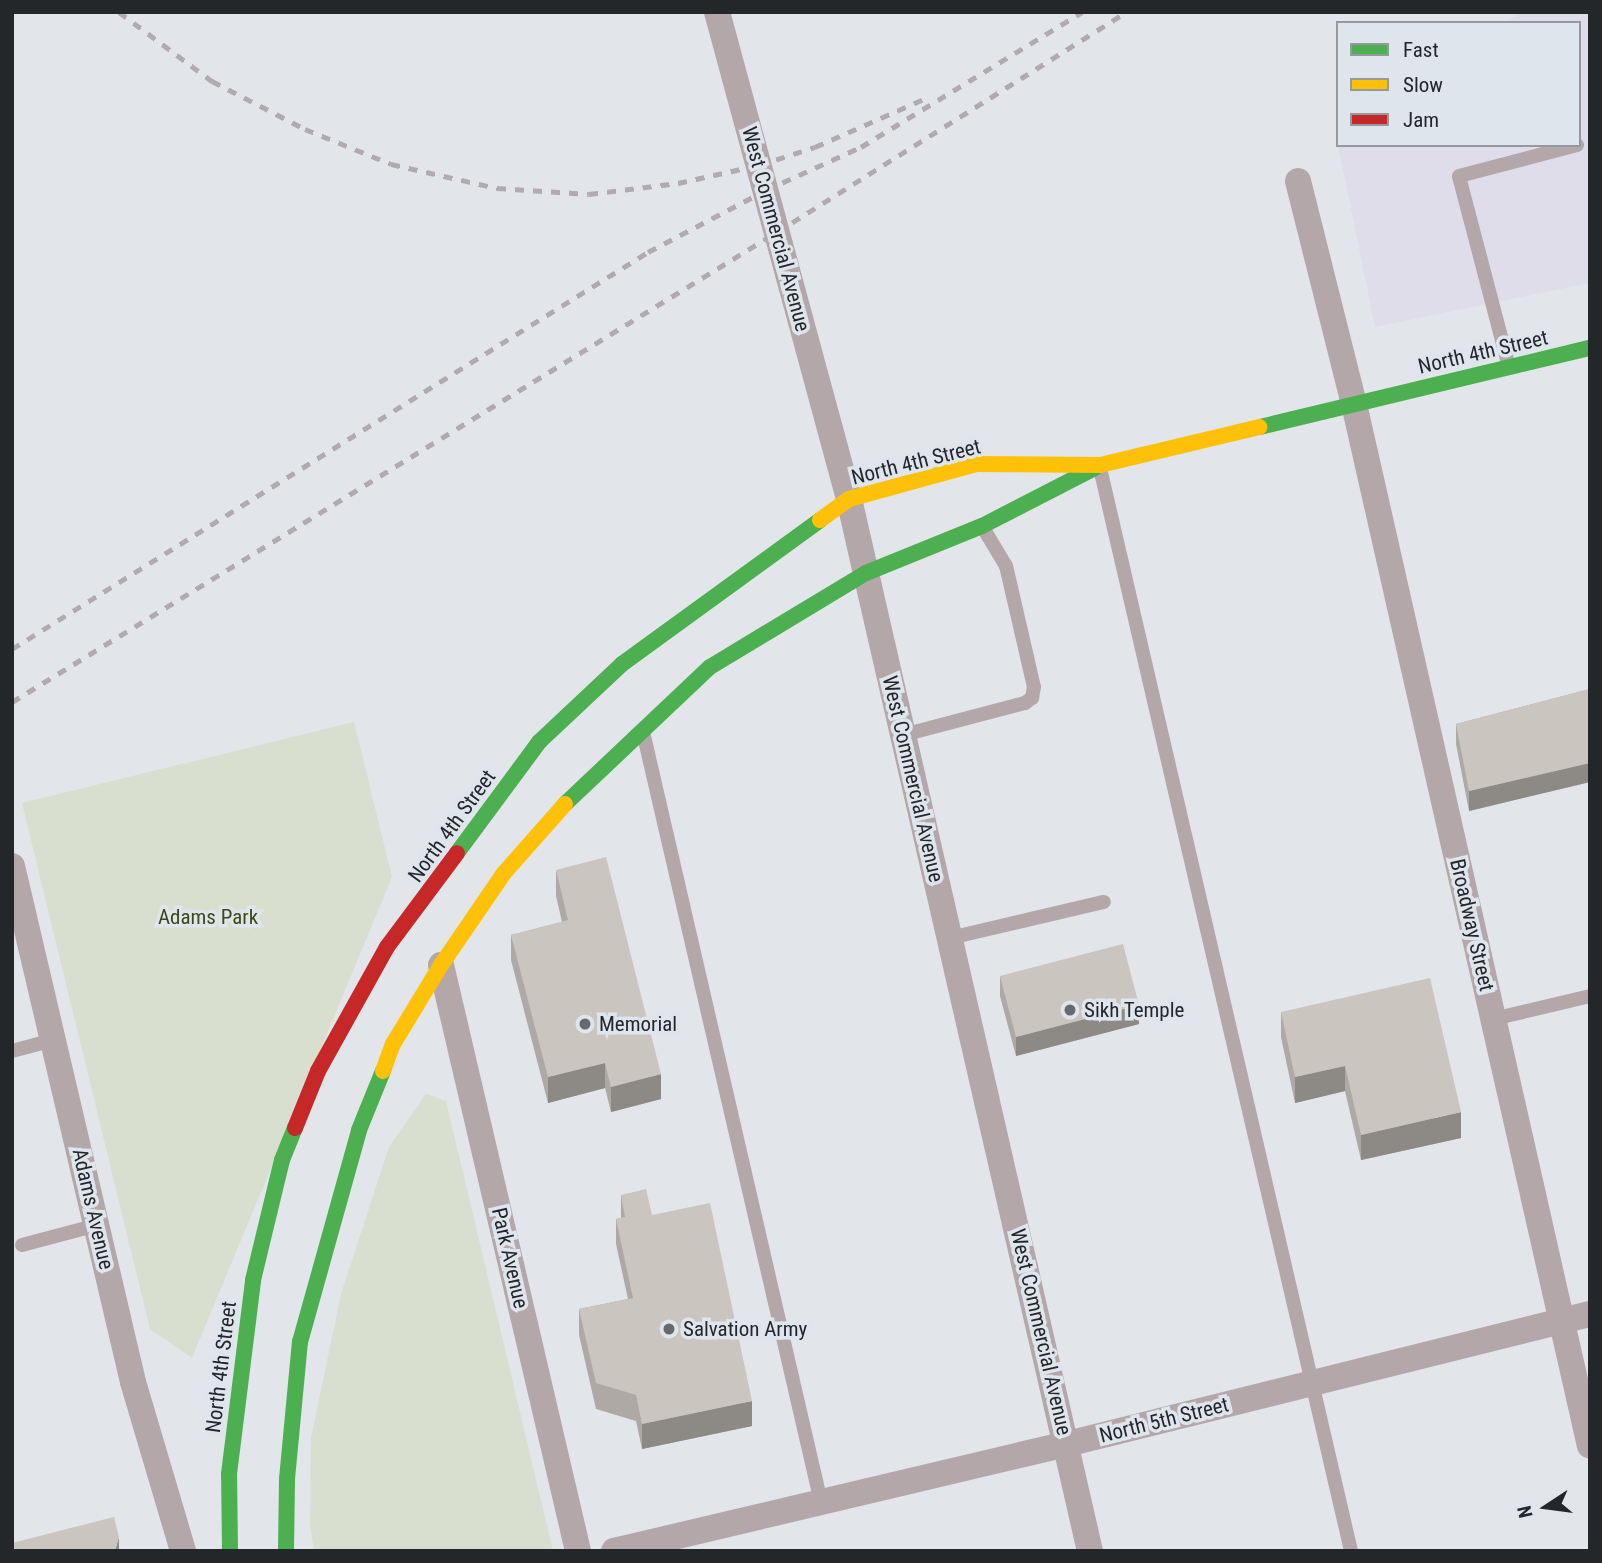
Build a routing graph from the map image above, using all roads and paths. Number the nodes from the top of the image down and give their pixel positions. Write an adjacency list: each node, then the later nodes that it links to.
1 (717, 12): 8 (street, West Commercial Avenue)
2 (1570, 147): 5 (lane)
3 (1298, 181): 6 (street, Broadway Street)
4 (1590, 348): 5 (main road, North 4th Street)
5 (1509, 368): 6 (main road, North 4th Street)
6 (1354, 404): 7 (main road, North 4th Street); 18 (street, Broadway Street)
7 (1100, 465): 8 (main road, North 4th Street); 9 (main road, North 4th Street); 25 (lane)
8 (849, 499): 10 (street, West Commercial Avenue); 30 (main road, North 4th Street)
9 (982, 526): 10 (main road, North 4th Street); 12 (lane)
10 (866, 573): 11 (main road, North 4th Street); 12 (street, West Commercial Avenue)
11 (642, 730): 16 (main road, North 4th Street); 28 (lane)
12 (903, 735): 15 (street, West Commercial Avenue)
13 (12, 866): 19 (street, Adams Avenue)
14 (1104, 902): 15 (lane)
15 (950, 938): 26 (street, West Commercial Avenue)
16 (441, 965): 31 (main road, North 4th Street); 32 (street, Park Avenue)
17 (1590, 996): 18 (lane)
18 (1493, 1019): 24 (street, Broadway Street)
19 (53, 1040): 20 (lane); 21 (street, Adams Avenue)
20 (12, 1051)
21 (97, 1225): 22 (lane); 29 (street, Adams Avenue)
22 (22, 1245)
23 (1590, 1314): 24 (street, North 5th Street)
24 (1562, 1321): 25 (street, North 5th Street); 27 (street, Broadway Street)
25 (1312, 1382): 26 (street, North 5th Street); 35 (lane)
26 (1067, 1444): 28 (street, North 5th Street); 34 (street, West Commercial Avenue)
27 (1590, 1446)
28 (821, 1502): 33 (street, North 5th Street)
29 (183, 1551)
30 (230, 1551)
31 (286, 1551)
32 (578, 1551)
33 (614, 1551)
34 (1090, 1551)
35 (1351, 1551)

